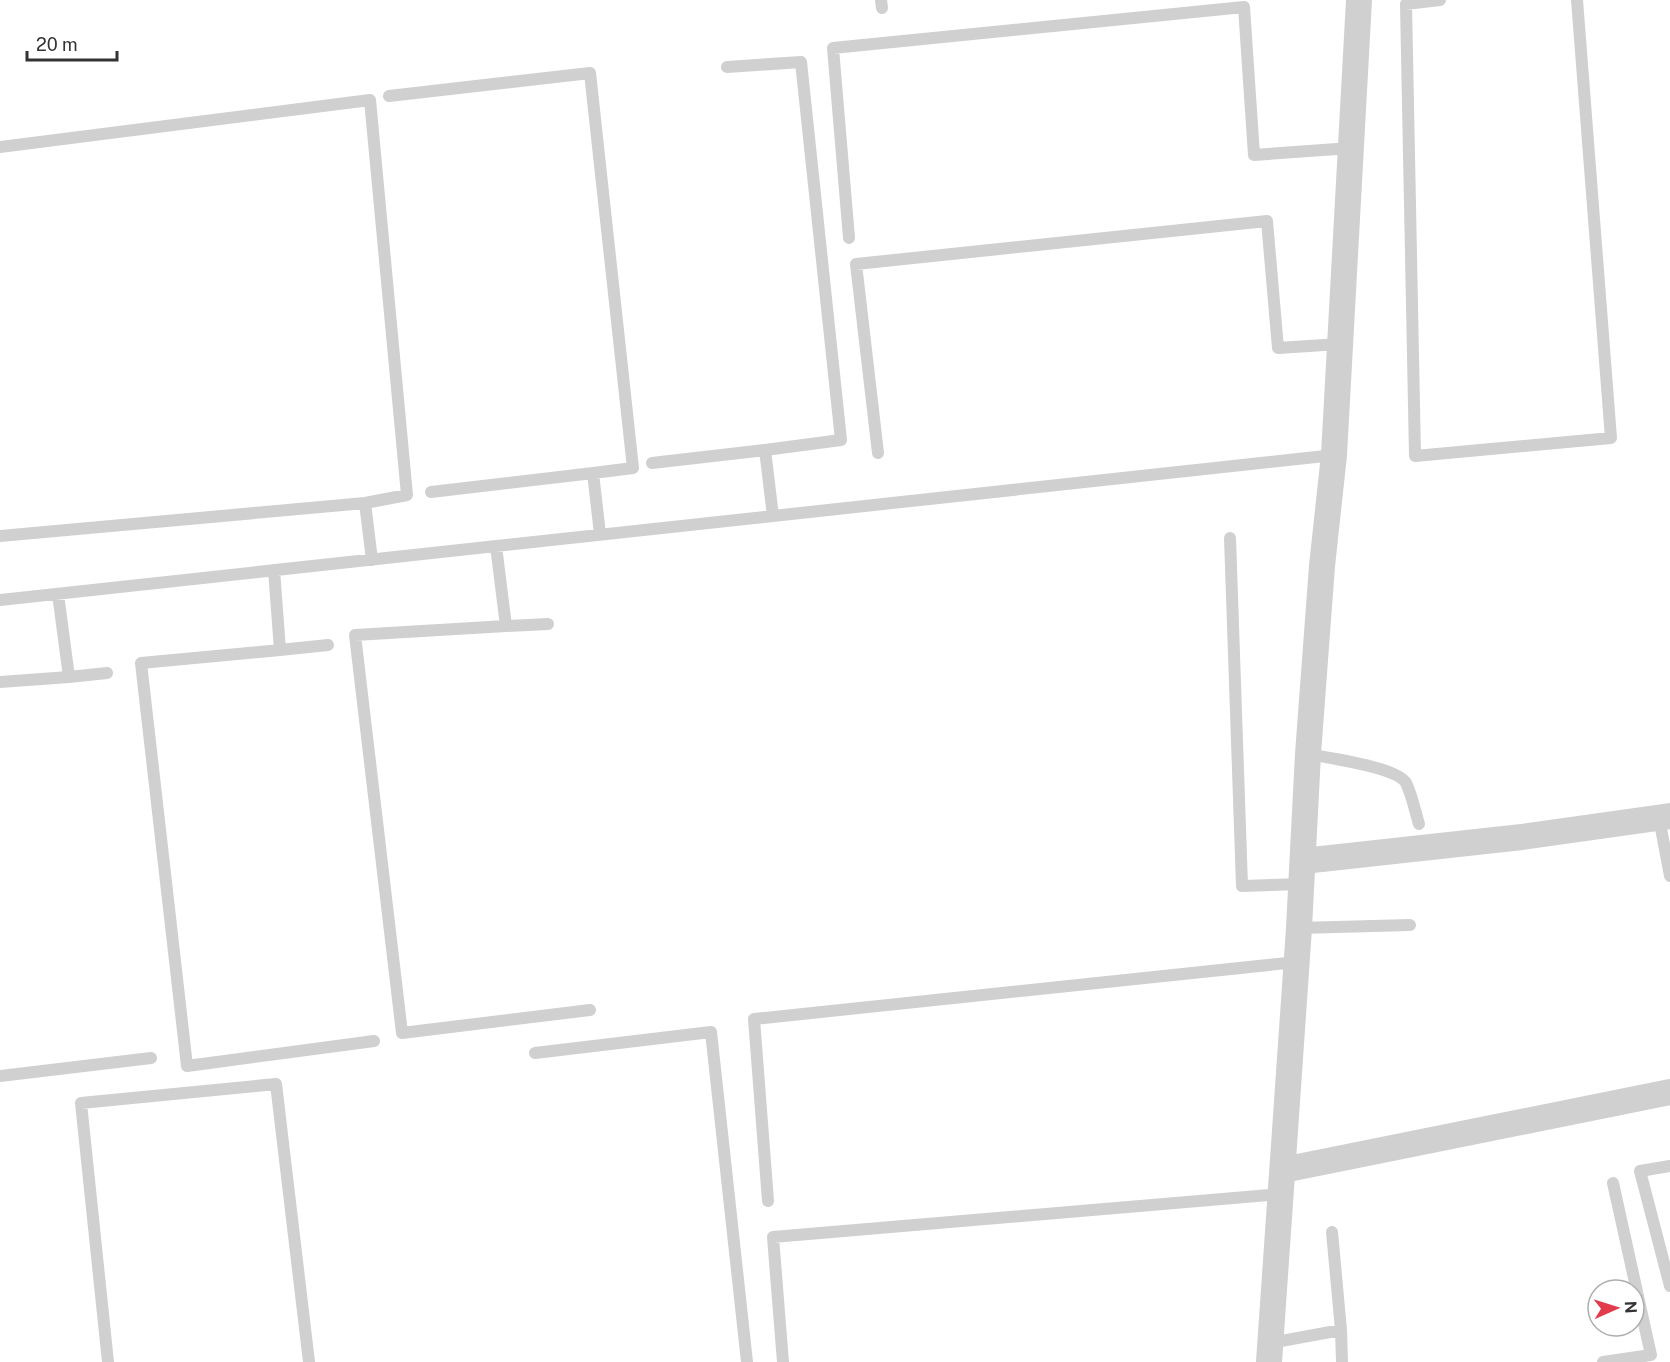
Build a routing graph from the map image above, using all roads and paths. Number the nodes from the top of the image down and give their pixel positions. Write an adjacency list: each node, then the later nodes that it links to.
1 (1359, 0): 7 (street)
2 (1440, 0): 3 (lane)
3 (1577, 0)
4 (727, 67): 10 (lane)
5 (389, 96): 14 (lane)
6 (0, 147): 16 (lane)
7 (1352, 148): 8 (lane); 9 (street)
8 (849, 238)
9 (1340, 344): 11 (lane); 12 (street)
10 (765, 450): 13 (lane); 17 (lane)
11 (878, 453)
12 (1334, 455): 17 (lane); 33 (street)
13 (652, 463)
14 (593, 473): 15 (lane); 18 (lane)
15 (431, 492)
16 (365, 503): 19 (lane); 22 (lane)
17 (773, 516): 18 (lane)
18 (600, 534): 21 (lane)
19 (0, 536)
20 (1230, 538): 36 (lane)
21 (496, 546): 22 (lane); 27 (lane)
22 (372, 560): 23 (lane)
23 (274, 570): 24 (lane); 29 (lane)
24 (58, 594): 25 (lane); 31 (lane)
25 (0, 600)
26 (548, 624): 27 (lane)
27 (506, 627): 41 (lane)
28 (328, 645): 29 (lane)
29 (279, 650): 42 (lane)
30 (107, 673): 31 (lane)
31 (69, 677): 32 (lane)
32 (0, 682)
33 (1308, 754): 35 (lane); 36 (street)
34 (1665, 817): 36 (street); 37 (lane)
35 (1419, 824)
36 (1302, 873): 39 (street)
37 (1670, 876)
38 (1410, 925): 39 (lane)
39 (1299, 928): 40 (street)
40 (1297, 962): 48 (street); 50 (lane)
41 (591, 1010)
42 (374, 1041)
43 (534, 1053): 57 (lane)
44 (151, 1058): 45 (lane)
45 (0, 1076)
46 (1670, 1092): 48 (street)
47 (1670, 1166): 52 (lane)
48 (1282, 1182): 54 (street); 58 (lane)
49 (1613, 1183): 60 (lane)
50 (768, 1201)
51 (1332, 1232): 53 (lane)
52 (1670, 1286)
53 (1341, 1330): 54 (lane); 59 (lane)
54 (1270, 1352)
55 (108, 1362): 56 (lane)
56 (309, 1362)
57 (747, 1362)
58 (783, 1362)
59 (1342, 1362)
60 (1603, 1362)

